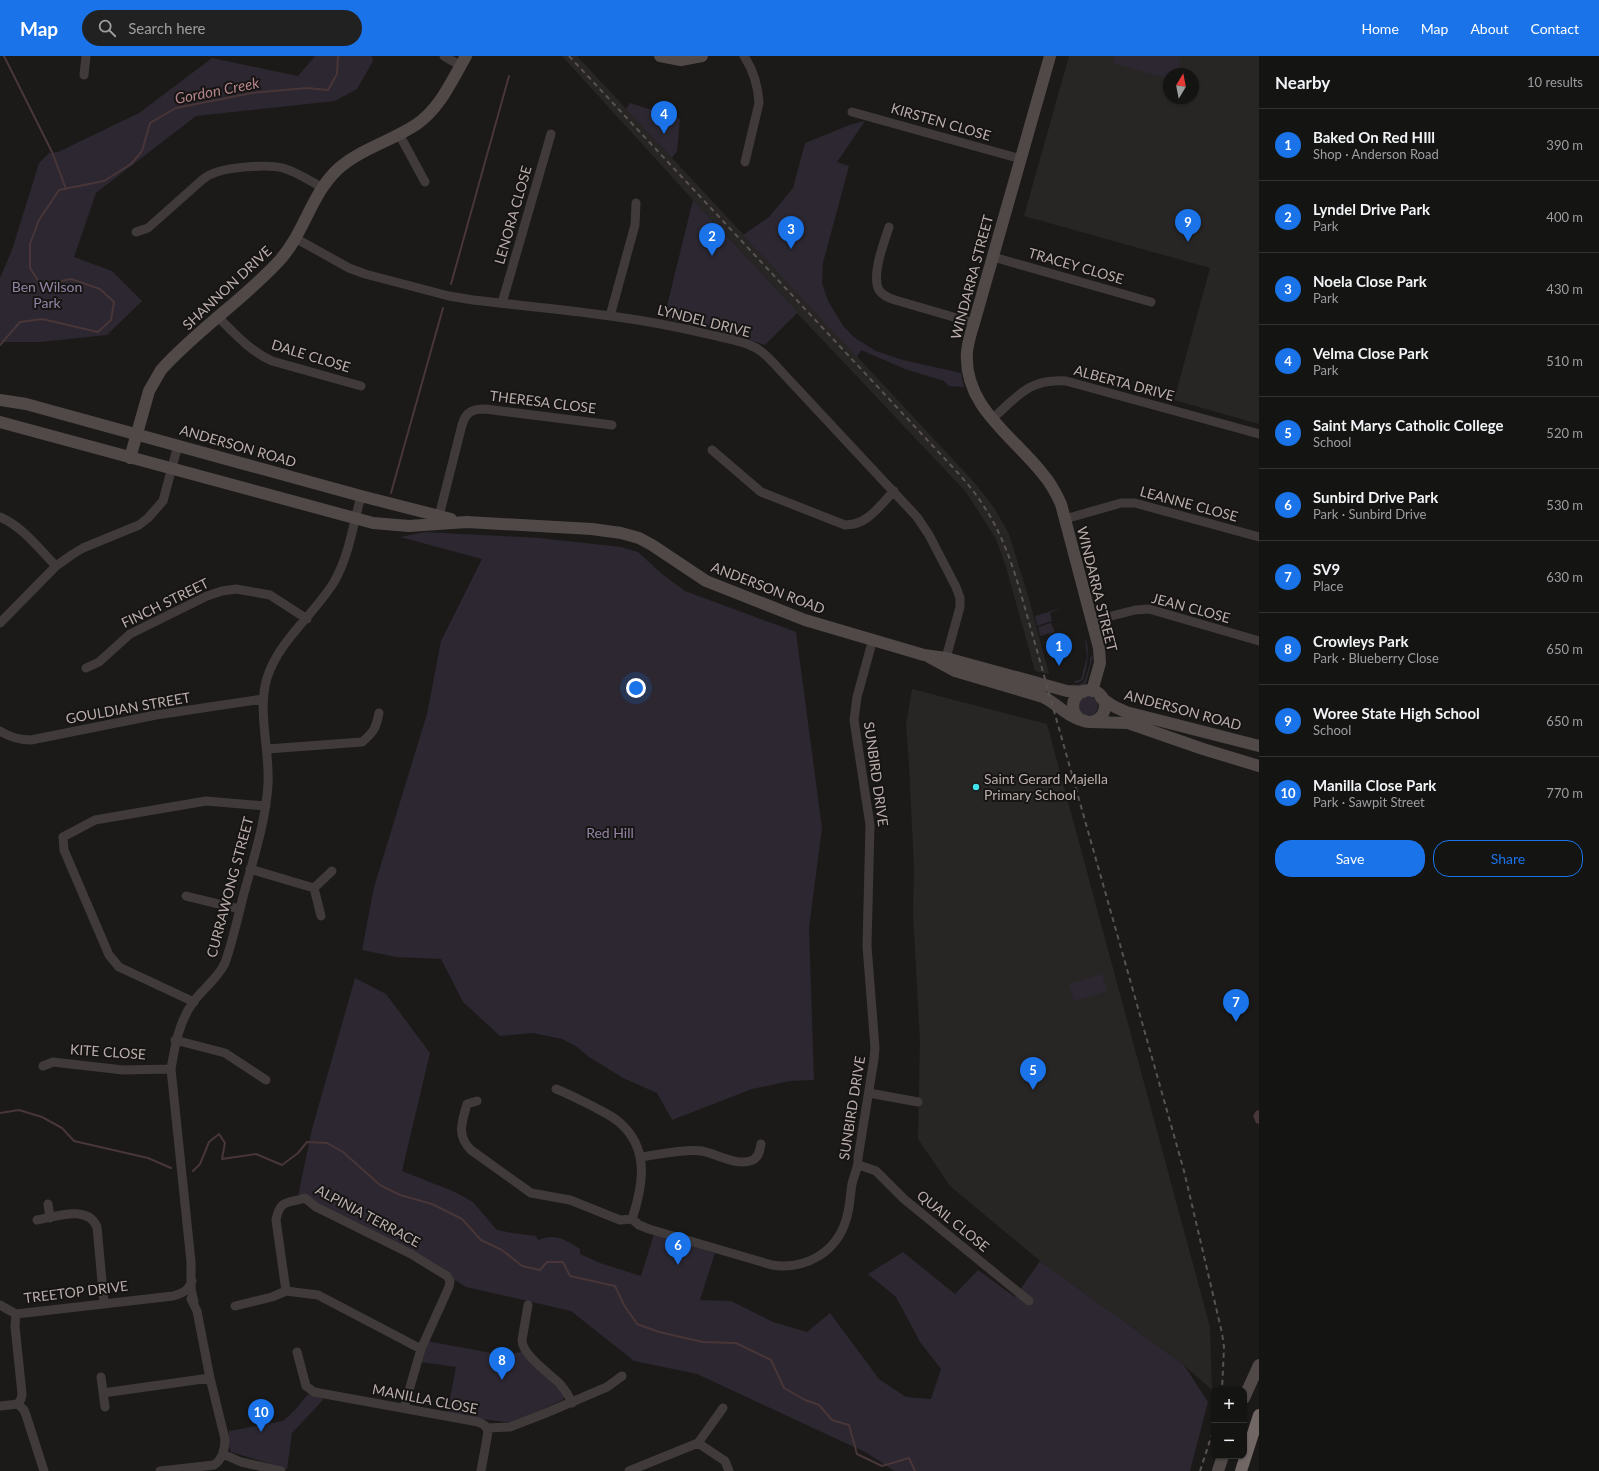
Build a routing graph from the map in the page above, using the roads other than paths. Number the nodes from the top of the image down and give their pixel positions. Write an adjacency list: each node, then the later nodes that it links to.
1 (86, 56): 8 (street)
2 (444, 56): 7 (street)
3 (660, 56): 4 (street)
4 (702, 56)
5 (744, 56): 13 (street)
6 (1050, 56): 12 (street, WINDARRA STREET)
7 (464, 61): 10 (street, SHANNON DRIVE)
8 (84, 74)
9 (852, 112): 12 (street, KIRSTEN CLOSE)
10 (398, 134): 14 (street); 15 (street, SHANNON DRIVE)
11 (551, 134): 22 (street, LENORA CLOSE)
12 (1021, 159): 20 (street, WINDARRA STREET)
13 (745, 162)
14 (425, 182)
15 (323, 188): 18 (street); 19 (street, SHANNON DRIVE)
16 (636, 203): 23 (street)
17 (888, 227): 25 (street)
18 (136, 232)
19 (295, 238): 22 (street, LYNDEL DRIVE); 24 (street, SHANNON DRIVE)
20 (993, 257): 21 (street, TRACEY CLOSE); 25 (street, WINDARRA STREET)
21 (1151, 302)
22 (502, 303): 23 (street, LYNDEL DRIVE)
23 (610, 316): 39 (street, LYNDEL DRIVE)
24 (218, 317): 26 (street, DALE CLOSE); 33 (street, SHANNON DRIVE)
25 (974, 323): 29 (street, WINDARRA STREET)
26 (361, 386)
27 (0, 400): 33 (street, ANDERSON ROAD)
28 (0, 418): 32 (street)
29 (992, 419): 34 (street, ALBERTA DRIVE); 44 (street, WINDARRA STREET)
30 (0, 422): 32 (street, ANDERSON ROAD)
31 (612, 425): 43 (street, THERESA CLOSE)
32 (47, 434): 37 (street, ANDERSON ROAD)
33 (137, 434): 35 (street, ANDERSON ROAD); 37 (street, SHANNON DRIVE)
34 (1259, 434)
35 (178, 445): 38 (street); 40 (street, ANDERSON ROAD)
36 (712, 450): 39 (street)
37 (130, 458): 38 (street, ANDERSON ROAD)
38 (172, 469): 42 (street, ANDERSON ROAD); 46 (street)
39 (894, 491): 52 (street, LYNDEL DRIVE)
40 (361, 496): 42 (street, CURRAWONG STREET); 43 (street, ANDERSON ROAD)
41 (0, 517): 46 (street)
42 (355, 518): 43 (street, ANDERSON ROAD); 47 (street, CURRAWONG STREET)
43 (438, 520): 50 (street, ANDERSON ROAD)
44 (1065, 520): 45 (street, LEANNE CLOSE); 48 (street, WINDARRA STREET)
45 (1259, 537)
46 (56, 566): 49 (street)
47 (307, 619): 53 (street, FINCH STREET); 55 (street, CURRAWONG STREET)
48 (1092, 621): 51 (street, JEAN CLOSE); 54 (street, WINDARRA STREET)
49 (0, 623)
50 (873, 639): 52 (street, ANDERSON ROAD); 75 (street, SUNBIRD DRIVE)
51 (1259, 641)
52 (945, 662): 54 (street, ANDERSON ROAD); 57 (street, ANDERSON ROAD)
53 (86, 668)
54 (1092, 694): 57 (street); 57 (street); 59 (street, ANDERSON ROAD)
55 (263, 699): 58 (street, GOULDIAN STREET); 60 (street, CURRAWONG STREET)
56 (379, 713): 60 (street)
57 (1087, 722): 61 (street, ANDERSON ROAD)
58 (0, 731)
59 (1259, 746)
60 (267, 749): 62 (street, CURRAWONG STREET)
61 (1259, 766)
62 (266, 806): 63 (street, CURRAWONG STREET); 69 (street)
63 (250, 869): 65 (street); 67 (street, CURRAWONG STREET)
64 (332, 871): 65 (street)
65 (314, 888): 68 (street)
66 (186, 896): 67 (street)
67 (240, 909): 69 (street, CURRAWONG STREET)
68 (321, 916)
69 (194, 1002): 70 (street, CURRAWONG STREET)
70 (175, 1040): 72 (street, CURRAWONG STREET); 73 (street)
71 (43, 1066): 72 (street, KITE CLOSE)
72 (171, 1069): 85 (street, CURRAWONG STREET)
73 (266, 1080)
74 (556, 1089): 79 (street)
75 (869, 1094): 77 (street); 80 (street, SUNBIRD DRIVE)
76 (477, 1101): 83 (street, SUNBIRD DRIVE)
77 (918, 1102)
78 (761, 1144): 79 (street)
79 (641, 1157): 83 (street)
80 (859, 1165): 83 (street, SUNBIRD DRIVE); 88 (street, QUAIL CLOSE)
81 (48, 1204): 82 (street)
82 (50, 1218): 84 (street); 90 (street)
83 (632, 1219)
84 (37, 1220)
85 (192, 1281): 87 (street); 89 (street, CURRAWONG STREET)
86 (286, 1291): 92 (street); 95 (street); 95 (street, ALPINIA TERRACE)
87 (184, 1292): 89 (street); 90 (street, TREETOP DRIVE)
88 (1028, 1301)
89 (194, 1302): 100 (street, CURRAWONG STREET)
90 (104, 1303): 94 (street, TREETOP DRIVE)
91 (0, 1305): 94 (street)
92 (236, 1306)
93 (528, 1306): 103 (street)
94 (16, 1314): 104 (street, TREETOP DRIVE)
95 (421, 1349): 107 (street, ALPINIA TERRACE)
96 (297, 1352): 107 (street, MANILLA CLOSE)
97 (1259, 1364): 101 (street)
98 (622, 1376): 103 (street)
99 (101, 1377): 102 (street)
100 (210, 1378): 102 (street); 112 (street, CURRAWONG STREET)
101 (1247, 1391)
102 (103, 1393): 106 (street)
103 (572, 1403): 110 (street)
104 (18, 1404): 105 (street); 115 (street)
105 (0, 1406)
106 (105, 1407)
107 (404, 1408): 110 (street, MANILLA CLOSE)
108 (724, 1408): 111 (street)
109 (1259, 1415): 122 (highway)
110 (487, 1428): 118 (street, MANILLA CLOSE)
111 (698, 1443): 119 (street); 120 (street)
112 (223, 1454): 114 (street); 117 (street)
113 (1222, 1459): 121 (street)
114 (216, 1468): 116 (street)
115 (44, 1471)
116 (160, 1471)
117 (282, 1471)
118 (481, 1471)
119 (629, 1471)
120 (729, 1471)
121 (1218, 1471)
122 (1241, 1471)

